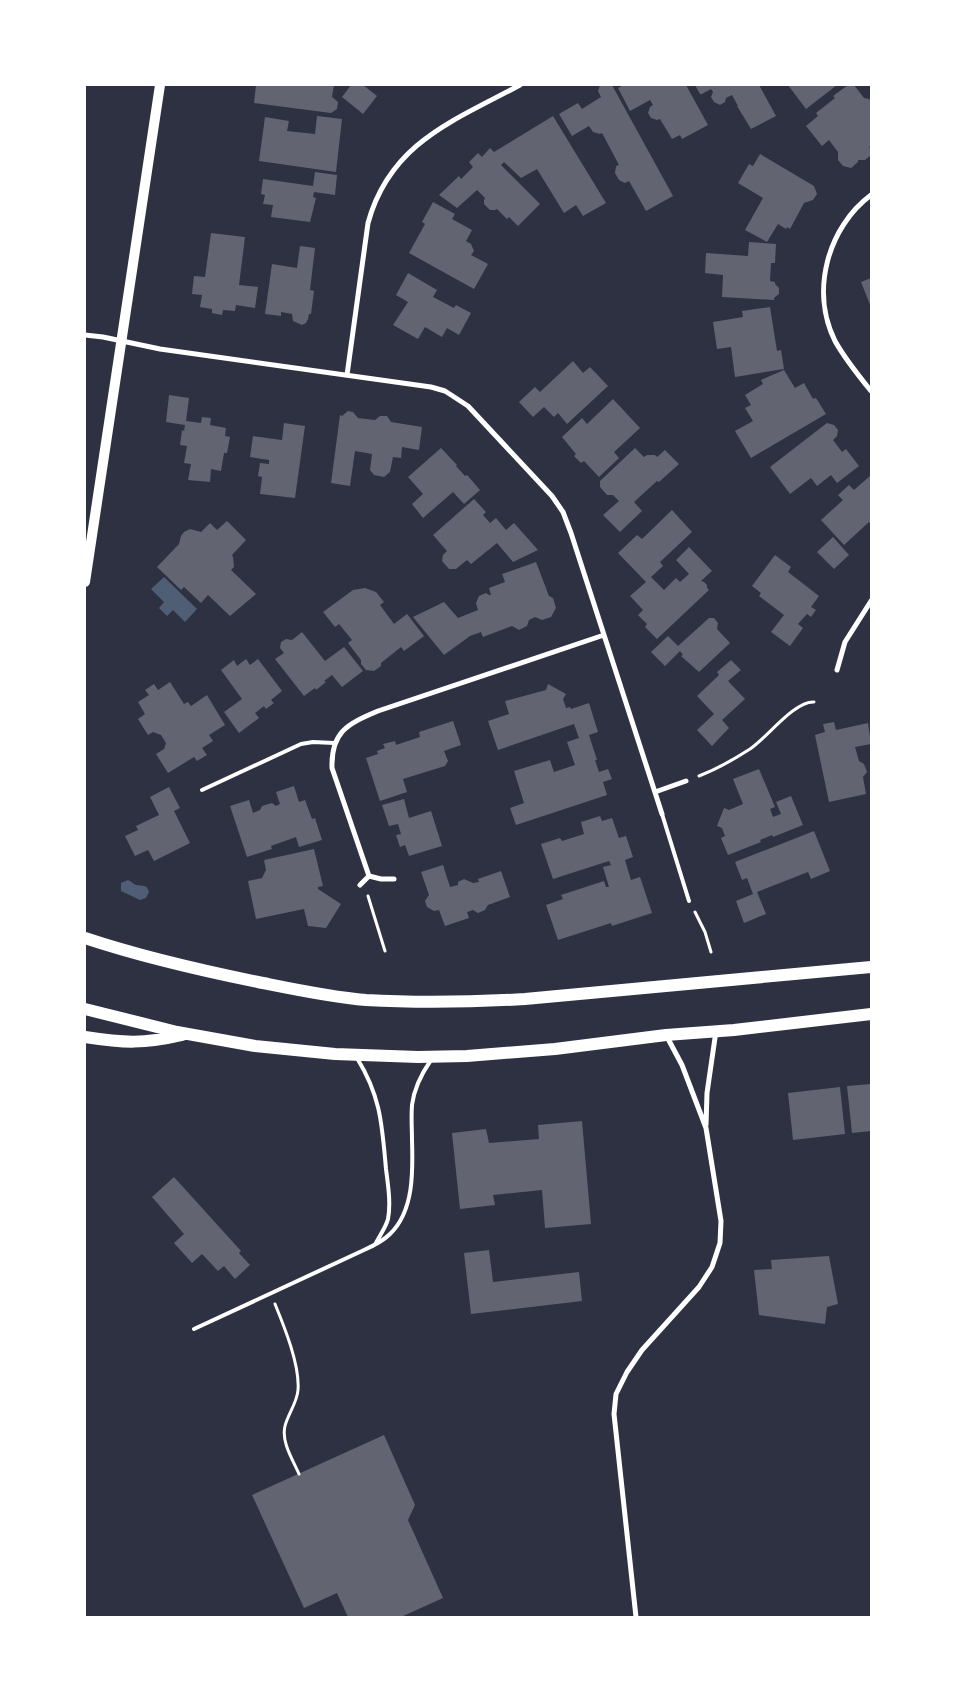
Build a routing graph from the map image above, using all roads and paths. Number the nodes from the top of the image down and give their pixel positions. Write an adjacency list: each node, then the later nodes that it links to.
1 (160, 85): 5 (main road)
2 (520, 85): 6 (street)
3 (871, 195): 7 (street)
4 (85, 335): 5 (street)
5 (122, 342): 6 (street); 8 (main road)
6 (347, 375): 10 (street)
7 (871, 391)
8 (85, 582)
9 (871, 601): 11 (street)
10 (604, 635): 13 (street); 16 (street)
11 (837, 670)
12 (814, 702): 14 (path)
13 (334, 743): 15 (lane); 18 (street)
14 (686, 781): 16 (street)
15 (202, 790)
16 (655, 792): 17 (street)
17 (662, 814): 21 (lane)
18 (367, 878): 19 (street); 20 (street); 23 (path)
19 (394, 879)
20 (360, 885)
21 (689, 900): 24 (path)
22 (85, 938): 25 (main road)
23 (385, 951)
24 (711, 952)
25 (871, 967)
26 (85, 1008): 29 (main road)
27 (871, 1014): 28 (main road)
28 (716, 1031): 30 (main road); 34 (street)
29 (187, 1034): 31 (main road); 32 (main road)
30 (666, 1035): 33 (main road); 34 (street)
31 (85, 1037)
32 (355, 1055): 33 (main road); 35 (lane)
33 (434, 1056): 35 (lane)
34 (706, 1128): 39 (street)
35 (374, 1245): 36 (lane)
36 (270, 1294): 37 (lane); 38 (path)
37 (194, 1329)
38 (298, 1474)
39 (636, 1617)

